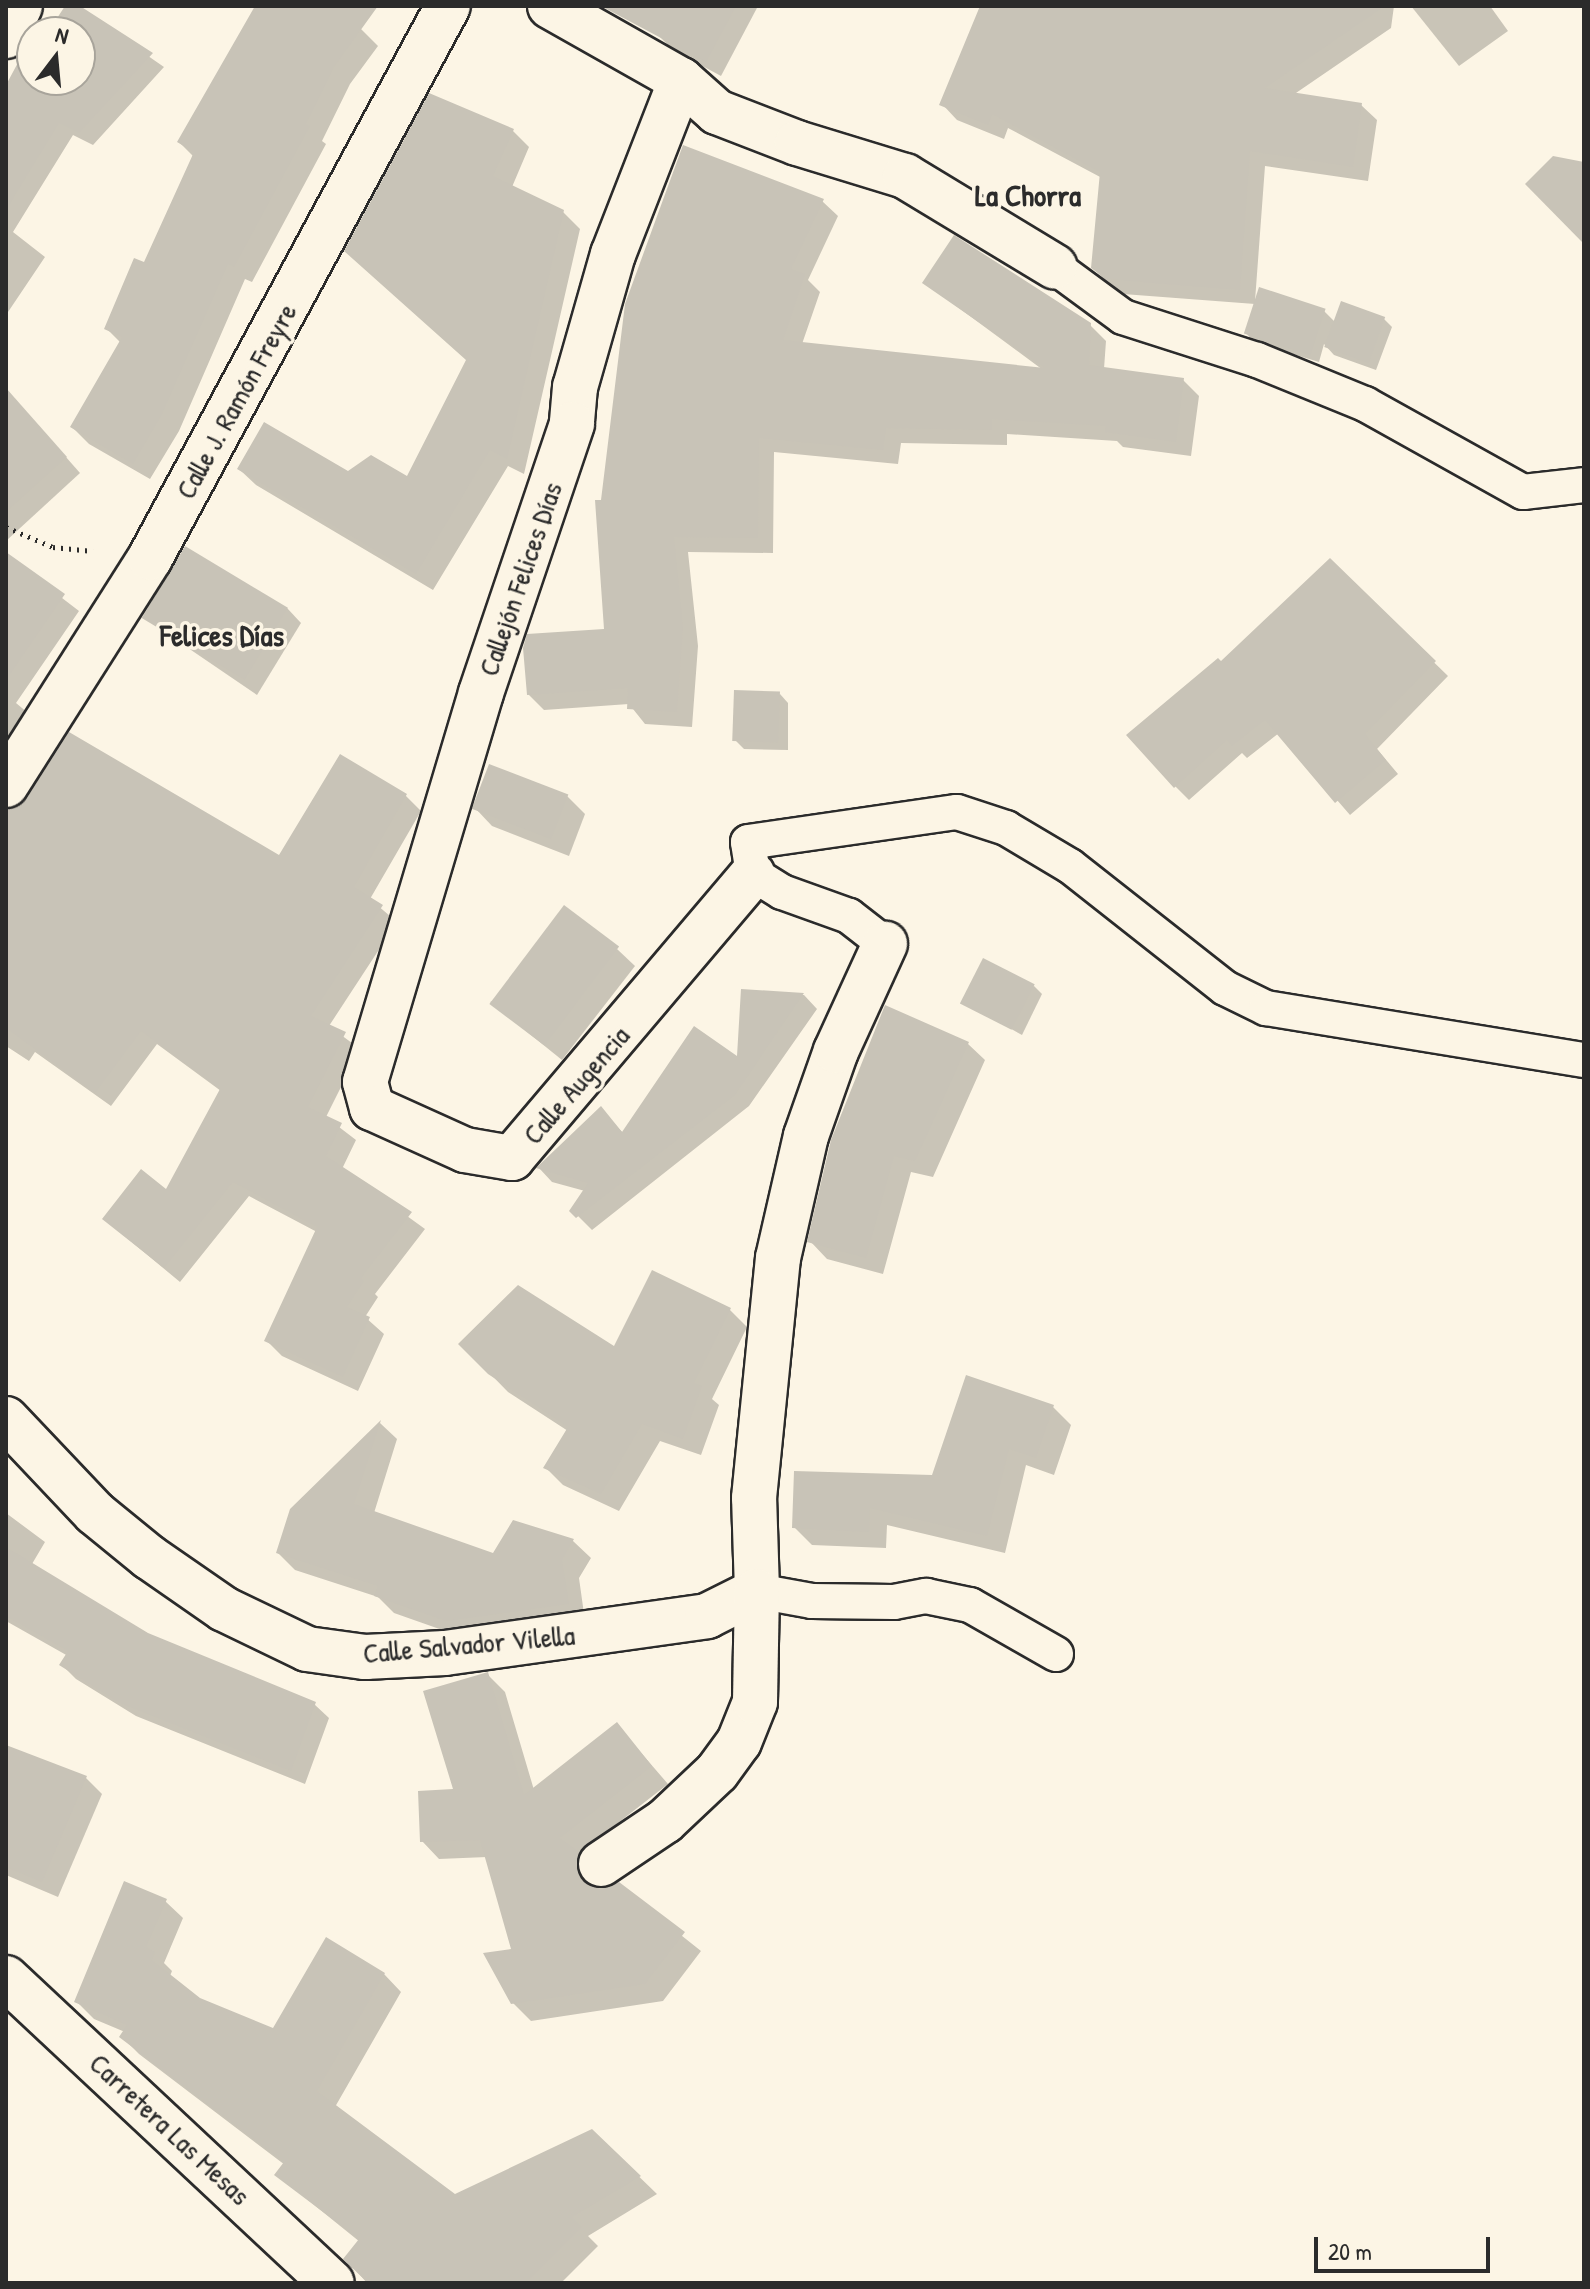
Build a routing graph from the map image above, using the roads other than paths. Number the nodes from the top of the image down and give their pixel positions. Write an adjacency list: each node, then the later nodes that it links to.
1 (20, 6): 4 (street)
2 (448, 6): 8 (street, Calle J. Ramón Freyre)
3 (550, 6): 5 (street)
4 (6, 36)
5 (681, 80): 6 (street); 12 (street, Callejón Felices Días)
6 (1055, 267): 7 (lane)
7 (1584, 485)
8 (6, 785)
9 (750, 858): 10 (lane); 11 (lane); 12 (street, Calle Augencia)
10 (885, 944): 14 (street)
11 (1584, 1060)
12 (365, 1082)
13 (6, 1419): 14 (street, Calle Salvador Vilella)
14 (757, 1591): 15 (lane); 16 (street)
15 (1056, 1654)
16 (601, 1864)
17 (6, 1978): 18 (street, Carretera Las Mesas)
18 (332, 2283)

